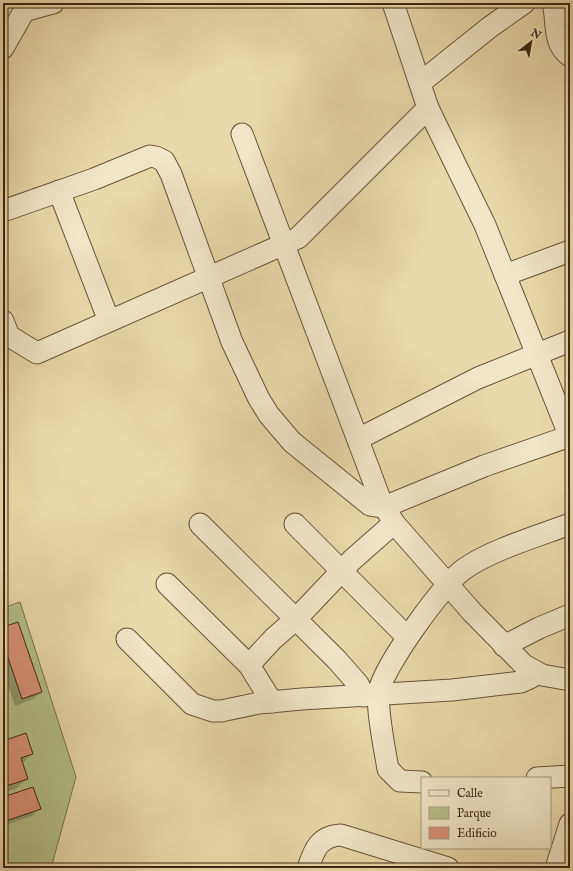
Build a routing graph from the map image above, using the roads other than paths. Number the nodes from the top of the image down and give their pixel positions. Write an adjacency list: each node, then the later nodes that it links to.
1 (53, 3): 5 (street)
2 (393, 3): 8 (street)
3 (524, 3): 8 (street)
4 (553, 3): 7 (street)
5 (22, 7): 6 (street)
6 (3, 48)
7 (570, 56)
8 (420, 83): 9 (street)
9 (428, 108): 13 (street); 15 (street)
10 (242, 134): 13 (street)
11 (59, 191): 12 (street); 16 (street); 18 (street)
12 (3, 211)
13 (284, 244): 16 (street); 22 (street)
14 (570, 250): 15 (street)
15 (505, 275): 20 (street)
16 (207, 278): 18 (street); 23 (street)
17 (3, 321): 18 (street)
18 (109, 321)
19 (570, 342): 20 (street)
20 (537, 353): 21 (street); 22 (street)
21 (570, 436): 23 (street)
22 (358, 439): 23 (street)
23 (389, 515): 27 (street); 29 (street)
24 (200, 524): 31 (street)
25 (295, 524): 27 (street)
26 (570, 524): 29 (street)
27 (341, 572): 31 (street); 32 (street)
28 (167, 584): 35 (street)
29 (447, 585): 32 (street); 34 (street)
30 (570, 615): 34 (street)
31 (297, 618): 35 (street); 38 (street)
32 (407, 637): 38 (street)
33 (127, 639): 39 (street)
34 (504, 646): 36 (street)
35 (249, 665): 39 (street)
36 (536, 672): 37 (street); 38 (street)
37 (570, 680)
38 (371, 696): 39 (street); 42 (street)
39 (272, 702)
40 (570, 776): 41 (street)
41 (551, 777)
42 (421, 782)
43 (570, 824): 46 (street)
44 (440, 862): 45 (street)
45 (308, 868)
46 (556, 868)

